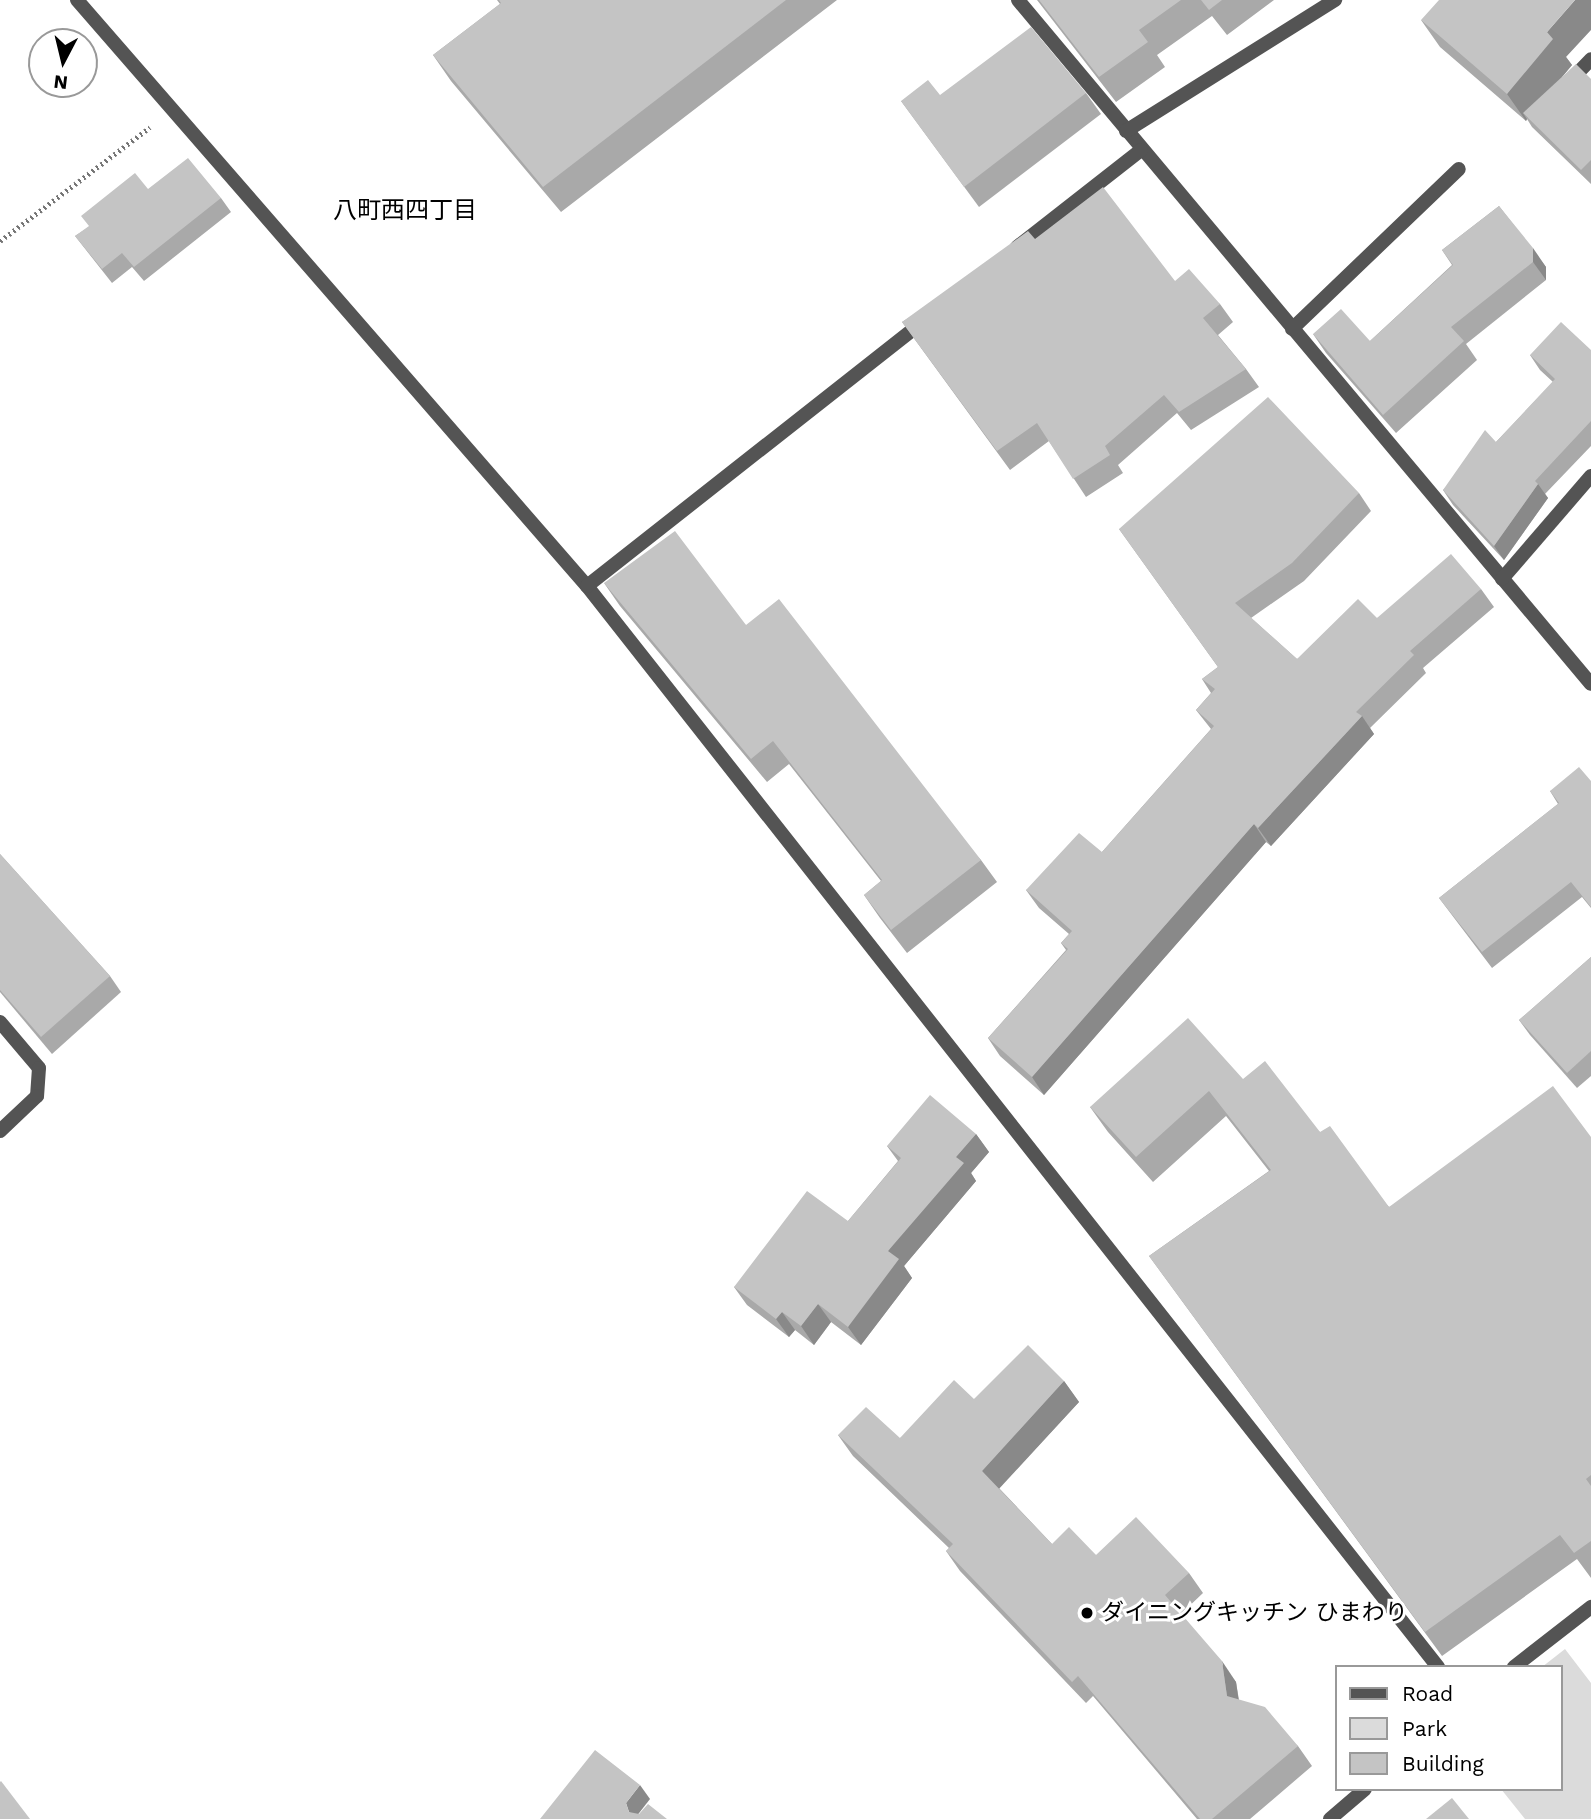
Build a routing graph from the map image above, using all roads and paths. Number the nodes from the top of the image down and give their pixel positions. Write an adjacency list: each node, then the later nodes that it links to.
1 (77, 0): 6 (street)
2 (1018, 0): 7 (street)
3 (1335, 0): 7 (street)
4 (1591, 59): 5 (street)
5 (1554, 99)
6 (173, 110): 10 (path); 16 (street)
7 (1126, 131): 8 (street)
8 (1141, 150): 11 (street); 13 (street)
9 (1459, 169): 13 (street)
10 (0, 241)
11 (1000, 261)
12 (934, 313): 16 (street)
13 (1292, 329): 15 (street)
14 (1591, 476): 15 (street)
15 (1502, 579): 17 (street)
16 (587, 586): 21 (street)
17 (1591, 684)
18 (0, 1022): 19 (street)
19 (0, 1131)
20 (1591, 1607): 22 (street)
21 (1436, 1665)
22 (1517, 1665)
23 (1363, 1791): 24 (street)
24 (1330, 1819)

